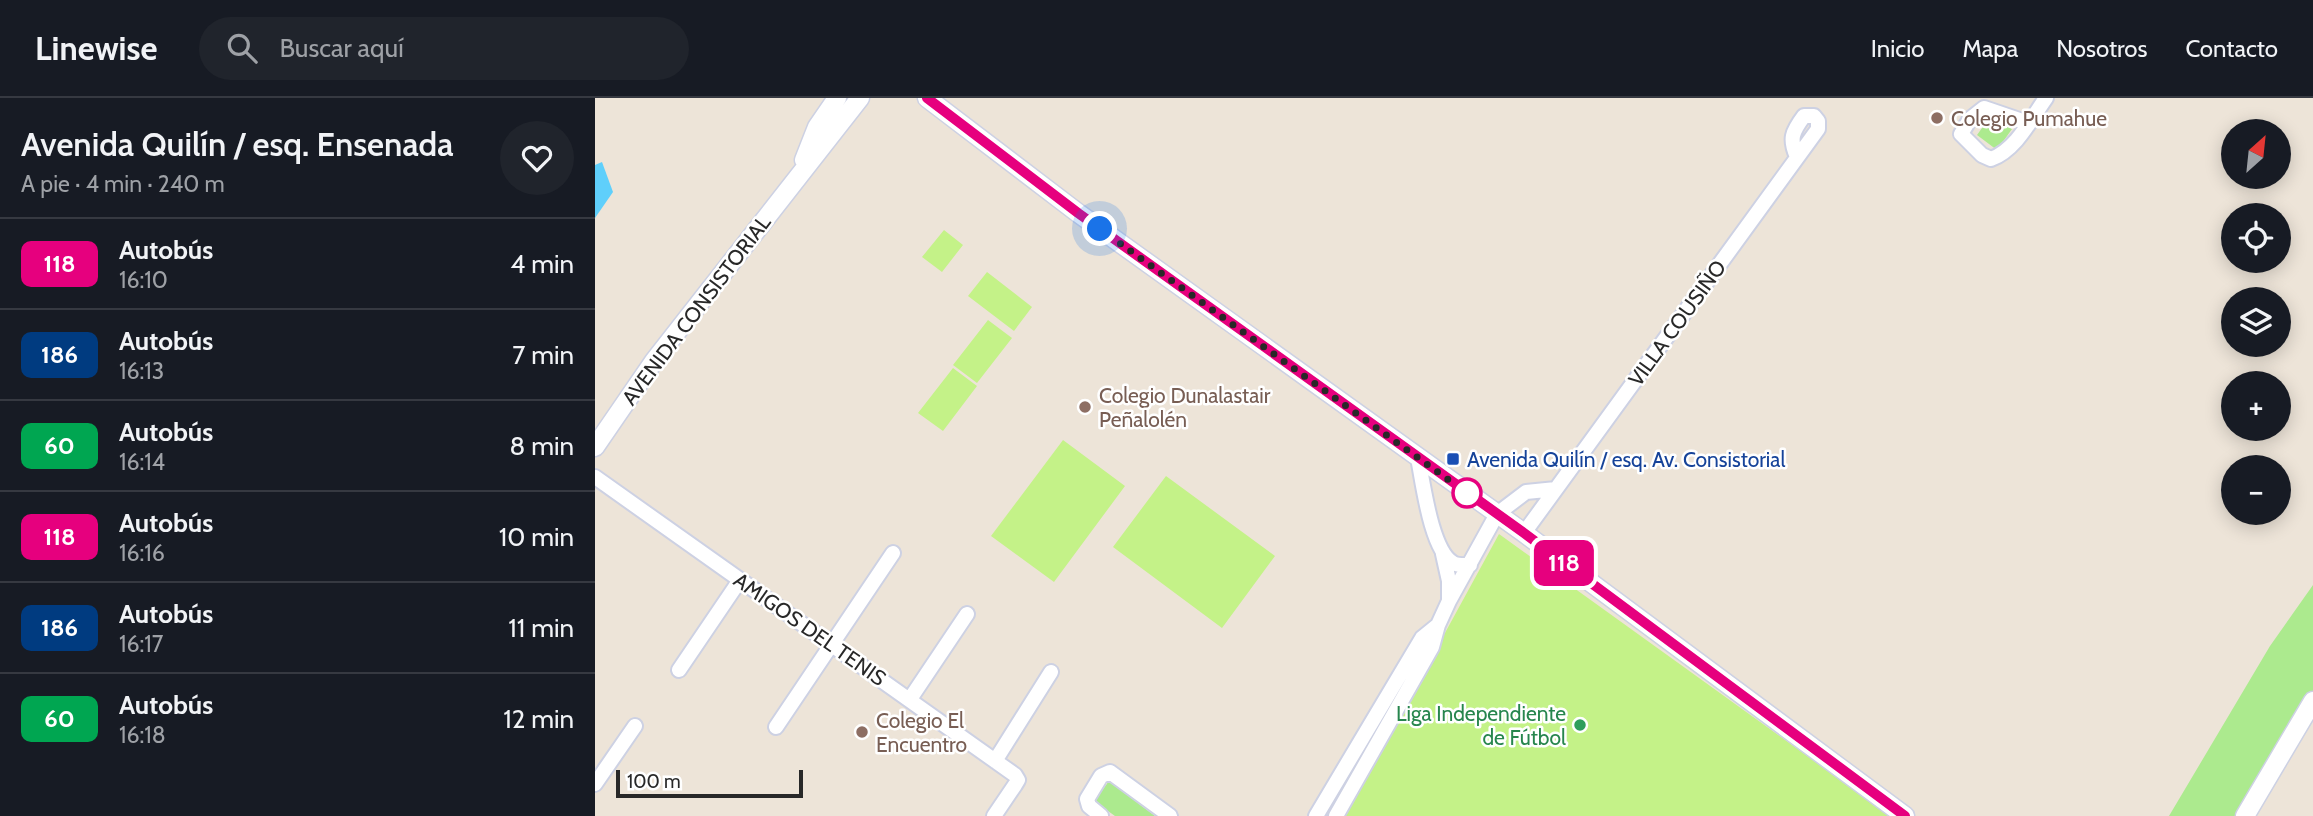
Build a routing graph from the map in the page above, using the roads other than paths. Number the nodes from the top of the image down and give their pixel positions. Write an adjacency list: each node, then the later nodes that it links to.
1 (838, 98): 7 (street, AVENIDA CONSISTORIAL)
2 (860, 98): 7 (street, AVENIDA CONSISTORIAL)
3 (927, 98): 9 (street)
4 (2046, 98): 5 (street)
5 (2028, 122): 5 (street)
6 (1797, 157): 11 (street, VILLA COUSIÑO)
7 (799, 173): 8 (street, AVENIDA CONSISTORIAL)
8 (595, 447)
9 (1418, 458): 12 (street); 15 (street)
10 (595, 477): 17 (street, AMIGOS DEL TENIS)
11 (1556, 489): 12 (street); 13 (street, VILLA COUSIÑO)
12 (1497, 514): 13 (street); 16 (street)
13 (1524, 533): 37 (street)
14 (893, 554): 21 (street)
15 (1443, 554): 16 (street); 18 (street)
16 (1470, 565): 18 (street)
17 (740, 580): 21 (street, AMIGOS DEL TENIS); 22 (street)
18 (1449, 601): 20 (street)
19 (967, 614): 24 (street)
20 (1438, 625): 29 (street); 30 (street)
21 (831, 644): 24 (street, AMIGOS DEL TENIS); 27 (street)
22 (679, 670)
23 (1051, 672): 28 (street)
24 (910, 699): 28 (street, AMIGOS DEL TENIS)
25 (2313, 701): 38 (street)
26 (635, 726): 31 (street)
27 (776, 727)
28 (995, 761): 32 (street, AMIGOS DEL TENIS)
29 (1345, 769): 30 (street); 35 (street)
30 (1359, 778): 36 (street)
31 (595, 784)
32 (993, 816)
33 (1101, 816): 34 (street)
34 (1170, 816)
35 (1316, 816)
36 (1336, 816)
37 (1905, 816)
38 (2245, 816)

